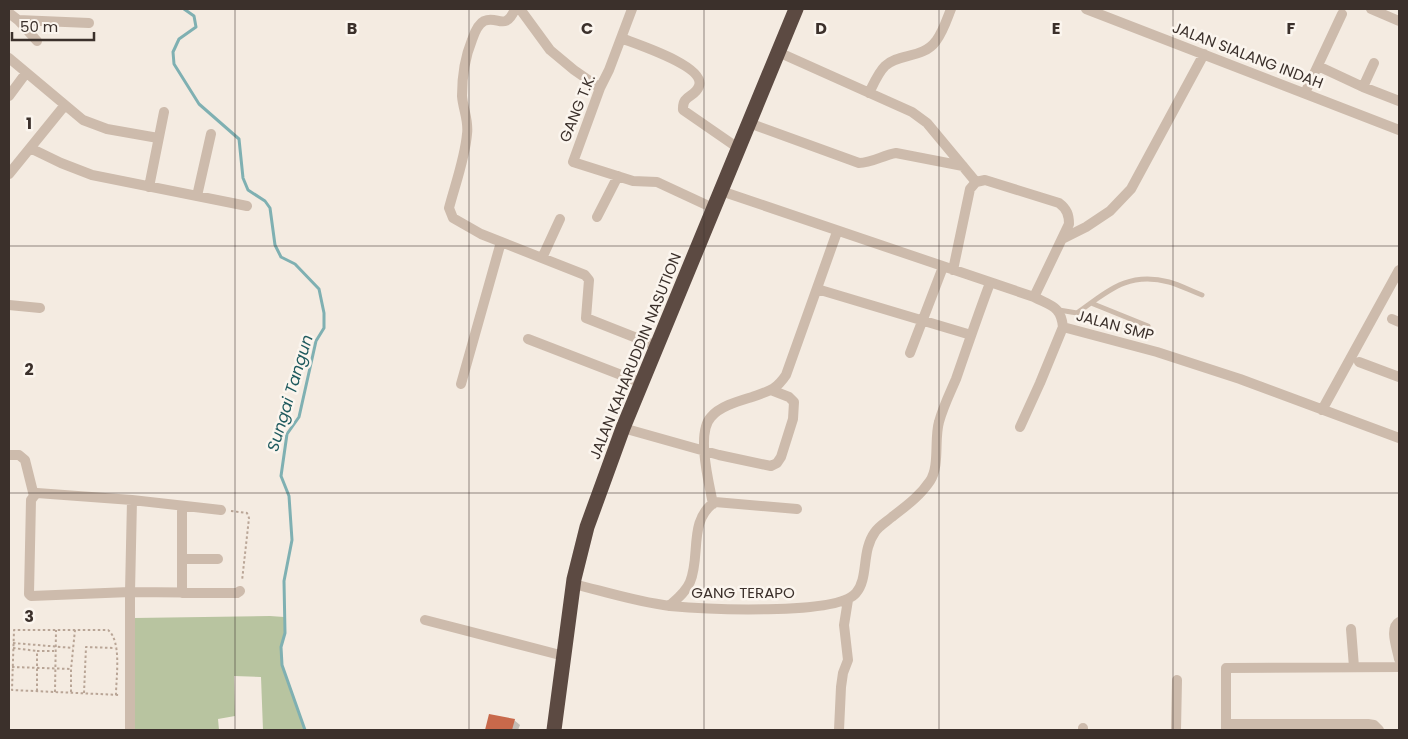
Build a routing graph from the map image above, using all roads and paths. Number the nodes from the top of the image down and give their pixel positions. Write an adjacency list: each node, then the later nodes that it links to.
1 (515, 9): 48 (street)
2 (520, 9): 22 (street)
3 (632, 9): 13 (street, GANG T.K.)
4 (796, 9): 15 (highway, JALAN KAHARUDDIN NASUTION)
5 (951, 9): 23 (street)
6 (1086, 9): 16 (street, JALAN SIALANG INDAH)
7 (1371, 9): 11 (street)
8 (9, 13): 10 (street)
9 (1342, 14): 19 (street)
10 (18, 20): 12 (street); 14 (street)
11 (1399, 21)
12 (89, 23)
13 (621, 38): 22 (street, GANG T.K.); 34 (street)
14 (36, 41)
15 (778, 52): 23 (street); 29 (highway, JALAN KAHARUDDIN NASUTION)
16 (1204, 54): 24 (street, JALAN SIALANG INDAH); 47 (street)
17 (9, 58): 20 (street)
18 (1374, 63): 21 (street)
19 (1318, 66): 21 (street); 24 (street)
20 (26, 73): 25 (street); 27 (street)
21 (1363, 87): 26 (street)
22 (600, 88): 37 (street, GANG T.K.)
23 (869, 93): 35 (street)
24 (1305, 93): 30 (street, JALAN SIALANG INDAH)
25 (9, 96)
26 (1399, 101)
27 (65, 105): 32 (street); 33 (street)
28 (164, 112): 32 (street)
29 (749, 123): 34 (highway, JALAN KAHARUDDIN NASUTION); 35 (street)
30 (1399, 130)
31 (211, 134): 41 (street)
32 (158, 138): 39 (street)
33 (30, 148): 36 (street); 39 (street)
34 (738, 148): 40 (highway, JALAN KAHARUDDIN NASUTION)
35 (963, 166): 38 (street)
36 (9, 174)
37 (618, 176): 43 (street, GANG T.K.); 44 (street)
38 (976, 182): 47 (street); 50 (street)
39 (149, 187): 41 (street)
40 (721, 192): 43 (highway, JALAN KAHARUDDIN NASUTION); 46 (street, JALAN SMP)
41 (197, 196): 42 (street)
42 (247, 206)
43 (713, 208): 65 (highway, JALAN KAHARUDDIN NASUTION)
44 (597, 217)
45 (560, 219): 49 (street)
46 (837, 232): 50 (street, JALAN SMP); 53 (street)
47 (1062, 239): 55 (street)
48 (501, 242): 49 (street); 70 (street)
49 (542, 258): 65 (street)
50 (948, 269): 52 (street, JALAN SMP); 60 (street)
51 (1399, 270): 72 (street)
52 (990, 283): 55 (street, JALAN SMP); 63 (street)
53 (816, 289): 60 (street); 71 (street)
54 (1202, 296): 56 (lane)
55 (1034, 298): 59 (street, JALAN SMP)
56 (1091, 303): 59 (lane); 61 (lane)
57 (9, 305): 58 (street)
58 (40, 308)
59 (1058, 310): 62 (street, JALAN SMP)
60 (922, 321): 63 (street); 66 (street)
61 (1148, 326)
62 (1063, 327): 72 (street, JALAN SMP); 73 (street)
63 (971, 335): 90 (street)
64 (528, 339): 69 (street)
65 (657, 346): 69 (highway, JALAN KAHARUDDIN NASUTION)
66 (910, 353)
67 (1359, 362): 68 (street)
68 (1399, 377)
69 (642, 383): 74 (highway, JALAN KAHARUDDIN NASUTION)
70 (462, 384)
71 (771, 390): 76 (street); 76 (street)
72 (1322, 410): 75 (street, JALAN SMP)
73 (1020, 427)
74 (623, 428): 76 (street); 86 (highway, JALAN KAHARUDDIN NASUTION)
75 (1399, 438)
76 (704, 451): 80 (street)
77 (9, 456): 78 (street)
78 (34, 496): 79 (street); 88 (street)
79 (132, 500): 81 (street); 88 (street)
80 (713, 504): 82 (street); 91 (street)
81 (182, 507): 83 (street); 84 (street)
82 (797, 509)
83 (221, 510): 87 (path)
84 (182, 559): 85 (street); 89 (street)
85 (218, 559)
86 (574, 584): 91 (street, GANG TERAPO); 104 (highway, JALAN KAHARUDDIN NASUTION)
87 (240, 591): 89 (street)
88 (130, 592): 89 (street); 118 (street)
89 (182, 593)
90 (850, 598): 91 (street, GANG TERAPO); 122 (street)
91 (669, 606)
92 (425, 620): 104 (street)
93 (1399, 622): 105 (street)
94 (1351, 629): 107 (street)
95 (56, 630): 96 (path); 97 (path); 98 (path)
96 (75, 630): 100 (path); 101 (path)
97 (13, 643): 98 (path); 99 (path)
98 (56, 647): 100 (path); 103 (path)
99 (13, 648): 102 (path); 106 (path)
100 (73, 648): 111 (path)
101 (116, 648): 116 (path); 117 (path)
102 (37, 651): 103 (path); 109 (path)
103 (55, 651): 110 (path)
104 (564, 656): 121 (highway, JALAN KAHARUDDIN NASUTION)
105 (1399, 659)
106 (12, 667): 109 (path); 113 (path)
107 (1354, 667): 108 (street); 119 (street)
108 (1399, 667)
109 (37, 668): 110 (path); 113 (path)
110 (55, 668): 111 (path); 114 (path)
111 (71, 669): 115 (path)
112 (1177, 680): 123 (street)
113 (37, 691): 114 (path)
114 (55, 692): 115 (path)
115 (71, 692): 116 (path)
116 (84, 693): 117 (path)
117 (116, 695): 118 (path)
118 (130, 695): 120 (street)
119 (1226, 727): 124 (street)
120 (130, 730)
121 (554, 730)
122 (840, 730)
123 (1176, 730)
124 (1379, 730)

